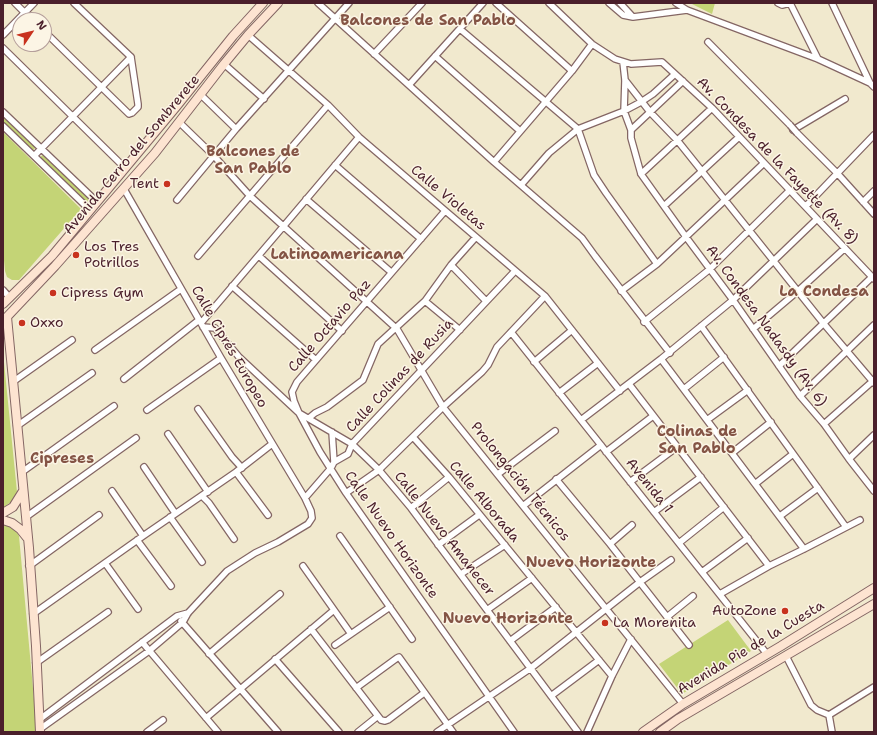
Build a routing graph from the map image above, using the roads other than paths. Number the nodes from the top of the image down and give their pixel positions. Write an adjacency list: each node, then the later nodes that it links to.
1 (15, 3): 19 (street)
2 (34, 3): 20 (street)
3 (74, 3): 33 (street)
4 (263, 3): 39 (main road, Avenida Cerro del Sombrerete)
5 (278, 3): 26 (main road, Avenida Cerro del Sombrerete)
6 (318, 3): 22 (street)
7 (349, 3): 22 (street)
8 (422, 3): 31 (street)
9 (483, 3): 24 (street)
10 (496, 3): 38 (street)
11 (549, 3): 29 (street)
12 (609, 3): 21 (street)
13 (620, 3): 21 (street)
14 (676, 3): 18 (street)
15 (778, 3): 16 (street)
16 (790, 3): 34 (street)
17 (832, 3): 45 (street)
18 (687, 10): 21 (street); 34 (street)
19 (24, 12)
20 (26, 12)
21 (633, 17)
22 (335, 18): 31 (street); 37 (street)
23 (12, 26): 25 (street)
24 (460, 29): 32 (street); 51 (street)
25 (3, 35)
26 (248, 35): 36 (main road, Avenida Cerro del Sombrerete); 37 (street, Calle Violetas)
27 (52, 39): 46 (street)
28 (708, 42): 63 (street)
29 (592, 44): 35 (street); 38 (street)
30 (3, 48): 59 (street)
31 (374, 54): 44 (street)
32 (435, 56): 44 (street); 66 (street)
33 (131, 57): 46 (street); 46 (street)
34 (818, 59): 45 (street)
35 (623, 62): 40 (street, Av. Condesa de la Fayette (Av. 8)); 42 (street)
36 (224, 64): 41 (main road, Avenida Cerro del Sombrerete); 49 (street)
37 (288, 71): 49 (street); 54 (street, Calle Violetas)
38 (572, 71): 51 (street)
39 (203, 72): 41 (main road); 77 (main road, Avenida Cerro del Sombrerete)
40 (675, 74): 43 (street, Av. Condesa de la Fayette (Av. 8)); 48 (street)
41 (212, 79): 47 (main road, Avenida Cerro del Sombrerete)
42 (625, 80): 52 (street); 56 (street)
43 (682, 81): 53 (street); 55 (street, Av. Condesa de la Fayette (Av. 8))
44 (410, 85): 74 (street)
45 (872, 85)
46 (101, 88): 59 (street)
47 (200, 94): 60 (main road, Avenida Cerro del Sombrerete); 62 (street)
48 (653, 94): 52 (street); 53 (street)
49 (264, 99): 62 (street)
50 (845, 100): 63 (street)
51 (545, 102): 64 (street); 66 (street)
52 (641, 102): 56 (street); 58 (street)
53 (660, 102): 58 (street)
54 (328, 105): 68 (street, Calle Violetas); 85 (street)
55 (712, 108): 69 (street, Av. Condesa de la Fayette (Av. 8)); 70 (street)
56 (624, 111): 64 (street); 65 (street)
57 (3, 112): 71 (street)
58 (650, 112): 65 (street); 70 (street)
59 (73, 117): 71 (street); 77 (street)
60 (179, 122): 73 (street, Prolongación Técnicos); 82 (main road, Avenida Cerro del Sombrerete)
61 (3, 126): 72 (street)
62 (236, 129): 73 (street)
63 (793, 129): 79 (street)
64 (578, 130): 81 (street); 106 (street)
65 (630, 130): 80 (street)
66 (520, 132): 74 (street)
67 (874, 135): 79 (street)
68 (359, 137): 76 (street); 94 (street, Calle Violetas)
69 (739, 137): 75 (street, Av. Condesa de la Fayette (Av. 8)); 78 (street)
70 (677, 140): 78 (street); 80 (street)
71 (42, 148): 72 (street); 89 (street)
72 (34, 156): 93 (street)
73 (214, 156): 85 (street, Prolongación Técnicos); 87 (street)
74 (494, 162): 81 (street)
75 (764, 163): 83 (street, Av. Condesa de la Fayette (Av. 8)); 88 (street)
76 (335, 165): 86 (street); 101 (street)
77 (125, 168): 89 (main road, Avenida Cerro del Sombrerete)
78 (702, 172): 88 (street); 91 (street)
79 (837, 173): 90 (street); 92 (street)
80 (641, 174): 91 (street, Av. Condesa Nadasdy (Av. 6))
81 (521, 185): 115 (street)
82 (124, 188): 113 (street, Calle Ciprés Europeo); 124 (main road, Avenida Cerro del Sombrerete)
83 (790, 190): 92 (street, Av. Condesa de la Fayette (Av. 8)); 98 (street)
84 (874, 191): 90 (street)
85 (250, 196): 97 (street, Prolongación Técnicos); 103 (street)
86 (306, 198): 97 (street); 110 (street)
87 (177, 200)
88 (725, 200): 98 (street); 100 (street)
89 (97, 202): 93 (main road, Avenida Cerro del Sombrerete)
90 (862, 202): 95 (street)
91 (664, 206): 100 (street, Av. Condesa Nadasdy (Av. 6))
92 (806, 206): 96 (street, Av. Condesa de la Fayette (Av. 8))
93 (90, 210): 118 (main road, Avenida Cerro del Sombrerete)
94 (445, 211): 99 (street, Calle Violetas); 101 (street, Calle Octavio Paz)
95 (874, 214)
96 (817, 219): 102 (street, Av. Condesa de la Fayette (Av. 8)); 105 (street)
97 (284, 226): 104 (street); 120 (street, Prolongación Técnicos)
98 (749, 231): 105 (street); 108 (street)
99 (476, 237): 107 (street); 109 (street, Calle Violetas)
100 (686, 237): 106 (street); 108 (street, Av. Condesa Nadasdy (Av. 6))
101 (421, 238): 110 (street, Calle Octavio Paz)
102 (845, 248): 111 (street, Av. Condesa de la Fayette (Av. 8)); 116 (street)
103 (198, 256)
104 (258, 256): 112 (street); 134 (street)
105 (774, 261): 116 (street); 119 (street)
106 (657, 264): 115 (street)
107 (451, 265): 121 (street); 122 (street)
108 (710, 269): 119 (street, Av. Condesa Nadasdy (Av. 6)); 125 (street)
109 (515, 271): 117 (street, Calle Violetas); 122 (street, Calle Colinas de Rusia)
110 (392, 272): 120 (street, Calle Octavio Paz)
111 (873, 278): 127 (street)
112 (232, 286): 126 (street); 143 (street)
113 (181, 289): 126 (street, Calle Ciprés Europeo); 137 (street)
114 (3, 290): 118 (street)
115 (621, 291): 125 (street)
116 (798, 291): 127 (street); 131 (street)
117 (545, 296): 133 (street, Calle Violetas); 135 (street)
118 (10, 298): 123 (main road, Avenida Cerro del Sombrerete)
119 (733, 300): 129 (street); 131 (street, Av. Condesa Nadasdy (Av. 6))
120 (367, 301): 130 (street, Prolongación Técnicos); 134 (street, Calle Octavio Paz)
121 (425, 301): 130 (street); 132 (street)
122 (486, 301): 132 (street, Calle Colinas de Rusia)
123 (3, 304)
124 (5, 319): 150 (main road)
125 (645, 322): 139 (street)
126 (201, 323): 141 (street, Calle Ciprés Europeo); 149 (street); 162 (street)
127 (824, 324): 138 (street); 146 (street)
128 (874, 325): 138 (street)
129 (701, 326): 139 (street); 140 (street)
130 (396, 328): 147 (street, Prolongación Técnicos); 164 (street)
131 (753, 329): 146 (street, Av. Condesa Nadasdy (Av. 6))
132 (460, 330): 147 (street, Calle Colinas de Rusia)
133 (572, 330): 144 (street); 145 (street, Calle Violetas)
134 (342, 331): 143 (street, Calle Octavio Paz)
135 (511, 332): 144 (street, Avenida 1); 159 (street)
136 (72, 340): 150 (street)
137 (95, 350)
138 (847, 352): 151 (street); 157 (street)
139 (670, 353): 142 (street)
140 (724, 357): 153 (street); 154 (street)
141 (220, 358): 161 (street); 176 (street, Calle Ciprés Europeo)
142 (662, 359): 152 (street); 153 (street)
143 (316, 360): 162 (street, Calle Octavio Paz)
144 (534, 362): 156 (street, Avenida 1)
145 (598, 363): 155 (street, Calle Violetas); 156 (street)
146 (779, 366): 157 (street, Av. Condesa Nadasdy (Av. 6))
147 (422, 371): 159 (street, Prolongación Técnicos); 177 (street, Calle Colinas de Rusia)
148 (92, 373): 169 (street)
149 (124, 379)
150 (14, 381): 169 (main road)
151 (873, 381): 168 (street)
152 (629, 384): 155 (street); 163 (street)
153 (684, 389): 166 (street)
154 (748, 390): 166 (street); 167 (street)
155 (620, 391): 165 (street)
156 (559, 393): 165 (street, Avenida 1)
157 (800, 396): 168 (street, Av. Condesa Nadasdy (Av. 6))
158 (114, 406): 189 (street)
159 (444, 407): 174 (street); 191 (street, Prolongación Técnicos)
160 (198, 409): 186 (street)
161 (147, 410)
162 (299, 413): 164 (street, Calle Nuevo Amanecer); 187 (street, Calle Octavio Paz)
163 (653, 416): 179 (street); 180 (street)
164 (309, 418): 171 (street, Calle Nuevo Amanecer)
165 (581, 420): 178 (street, Avenida 1)
166 (707, 420): 181 (street)
167 (771, 422): 181 (street); 182 (street)
168 (824, 424): 183 (street, Av. Condesa Nadasdy (Av. 6))
169 (17, 426): 189 (main road)
170 (555, 431): 191 (street)
171 (332, 432): 177 (street, Calle Nuevo Amanecer); 184 (street)
172 (168, 434): 201 (street)
173 (874, 435): 183 (street)
174 (413, 437): 188 (street); 193 (street, Calle Alborada)
175 (136, 438): 215 (street)
176 (272, 444): 186 (street); 204 (street, Calle Ciprés Europeo)
177 (352, 444): 184 (street, Calle Colinas de Rusia); 188 (street, Calle Nuevo Amanecer)
178 (600, 445): 180 (street, Avenida 1); 194 (street)
179 (677, 446): 192 (street); 195 (street)
180 (606, 452): 195 (street, Avenida 1)
181 (732, 452): 196 (street)
182 (793, 454): 196 (street); 197 (street)
183 (849, 459): 200 (street, Av. Condesa Nadasdy (Av. 6))
184 (334, 462): 187 (street, Calle Colinas de Rusia)
185 (144, 467): 210 (street)
186 (242, 468): 190 (street)
187 (331, 468): 202 (street, Calle Nuevo Horizonte); 204 (street, Calle Colinas de Rusia)
188 (379, 470): 202 (street); 207 (street, Calle Nuevo Amanecer)
189 (22, 472): 198 (main road)
190 (236, 472): 201 (street); 212 (street)
191 (498, 474): 205 (street, Prolongación Técnicos)
192 (701, 476): 206 (street); 208 (street)
193 (449, 477): 207 (street); 213 (street, Calle Alborada)
194 (556, 479): 205 (street); 228 (street)
195 (630, 482): 208 (street, Avenida 1)
196 (755, 484): 214 (street)
197 (818, 488): 214 (street); 220 (street)
198 (23, 490): 209 (main road); 215 (main road)
199 (112, 491): 221 (street)
200 (874, 491)
201 (208, 492): 203 (street)
202 (346, 493): 283 (street, Calle Nuevo Horizonte)
203 (202, 496): 210 (street); 225 (street)
204 (305, 498): 256 (street, Calle Ciprés Europeo)
205 (523, 506): 251 (street, Prolongación Técnicos)
206 (724, 507): 223 (street); 227 (street)
207 (411, 508): 229 (street, Calle Nuevo Amanecer)
208 (654, 512): 227 (street, Avenida 1)
209 (3, 513)
210 (175, 513): 216 (street)
211 (98, 515): 235 (street)
212 (268, 515)
213 (479, 515): 229 (street); 230 (street, Calle Alborada)
214 (780, 516): 231 (street)
215 (26, 517): 224 (main road)
216 (170, 517): 221 (street); 233 (street)
217 (3, 520): 224 (main road)
218 (860, 520): 220 (street)
219 (632, 525): 228 (street)
220 (846, 527): 231 (street)
221 (143, 536): 226 (street)
222 (340, 536): 248 (street)
223 (748, 538): 237 (street); 238 (street)
224 (28, 539): 235 (main road)
225 (234, 539)
226 (137, 540): 234 (street); 242 (street)
227 (679, 543): 238 (street, Avenida 1)
228 (610, 544): 241 (street)
229 (438, 545): 239 (street, Calle Nuevo Amanecer)
230 (504, 545): 239 (street); 240 (street, Calle Alborada)
231 (804, 550): 237 (street)
232 (671, 560): 241 (street)
233 (202, 562)
234 (105, 563): 250 (street); 255 (street)
235 (29, 566): 255 (main road)
236 (303, 566): 252 (street)
237 (769, 566): 245 (street)
238 (702, 572): 245 (street, Avenida 1)
239 (461, 574): 253 (street, Calle Nuevo Amanecer)
240 (532, 578): 249 (street, Calle Alborada); 253 (street)
241 (640, 582): 251 (street); 258 (street)
242 (171, 586)
243 (874, 588): 271 (main road, Avenida Pie de la Cuesta)
244 (280, 594): 270 (street)
245 (720, 594): 271 (street, Avenida 1)
246 (693, 596): 258 (street)
247 (874, 604): 272 (main road, Avenida Pie de la Cuesta)
248 (390, 607): 262 (street); 263 (street)
249 (556, 607): 261 (street, Calle Alborada); 265 (street)
250 (138, 609)
251 (606, 609): 261 (street); 264 (street, Prolongación Técnicos)
252 (334, 610): 260 (street); 262 (street)
253 (487, 610): 265 (street, Calle Nuevo Amanecer)
254 (108, 612): 275 (street)
255 (33, 614): 275 (main road)
256 (188, 614): 257 (street); 259 (street)
257 (177, 616): 259 (street); 266 (street)
258 (667, 616): 268 (street)
259 (183, 622): 269 (street); 270 (street)
260 (311, 629): 273 (street); 280 (street)
261 (576, 633): 274 (street, Calle Alborada); 276 (street)
262 (351, 634): 267 (street)
263 (412, 639)
264 (631, 639): 277 (street); 284 (street, Prolongación Técnicos)
265 (510, 641): 276 (street, Calle Nuevo Amanecer)
266 (142, 642): 269 (street); 288 (street)
267 (335, 645)
268 (689, 645)
269 (149, 651): 287 (street); 293 (street)
270 (209, 654): 279 (street)
271 (767, 654): 284 (main road, Avenida Pie de la Cuesta)
272 (786, 656): 285 (street); 289 (main road, Avenida Pie de la Cuesta)
273 (275, 659): 279 (street); 297 (street)
274 (599, 660): 277 (street, Calle Alborada); 282 (street)
275 (36, 663): 288 (main road)
276 (531, 668): 282 (street, Calle Nuevo Amanecer); 283 (street)
277 (612, 676): 303 (street)
278 (874, 687): 285 (street)
279 (241, 688): 287 (street); 296 (street)
280 (356, 688): 281 (street); 286 (street)
281 (424, 693): 286 (street); 291 (street)
282 (551, 696): 302 (street, Calle Nuevo Amanecer)
283 (489, 697): 291 (street); 301 (street, Calle Nuevo Horizonte)
284 (683, 704): 292 (main road, Avenida Pie de la Cuesta)
285 (828, 715): 307 (street)
286 (378, 716): 298 (street)
287 (206, 718): 295 (street)
288 (40, 719): 293 (main road)
289 (678, 719): 305 (main road, Avenida Pie de la Cuesta); 306 (main road)
290 (162, 720): 294 (street)
291 (449, 725): 299 (street); 300 (street)
292 (652, 729): 304 (main road, Avenida Pie de la Cuesta)
293 (40, 730)
294 (147, 732)
295 (218, 732)
296 (278, 732)
297 (339, 732)
298 (358, 732)
299 (437, 732)
300 (453, 732)
301 (514, 732)
302 (578, 732)
303 (587, 732)
304 (643, 732)
305 (660, 732)
306 (668, 732)
307 (832, 732)

